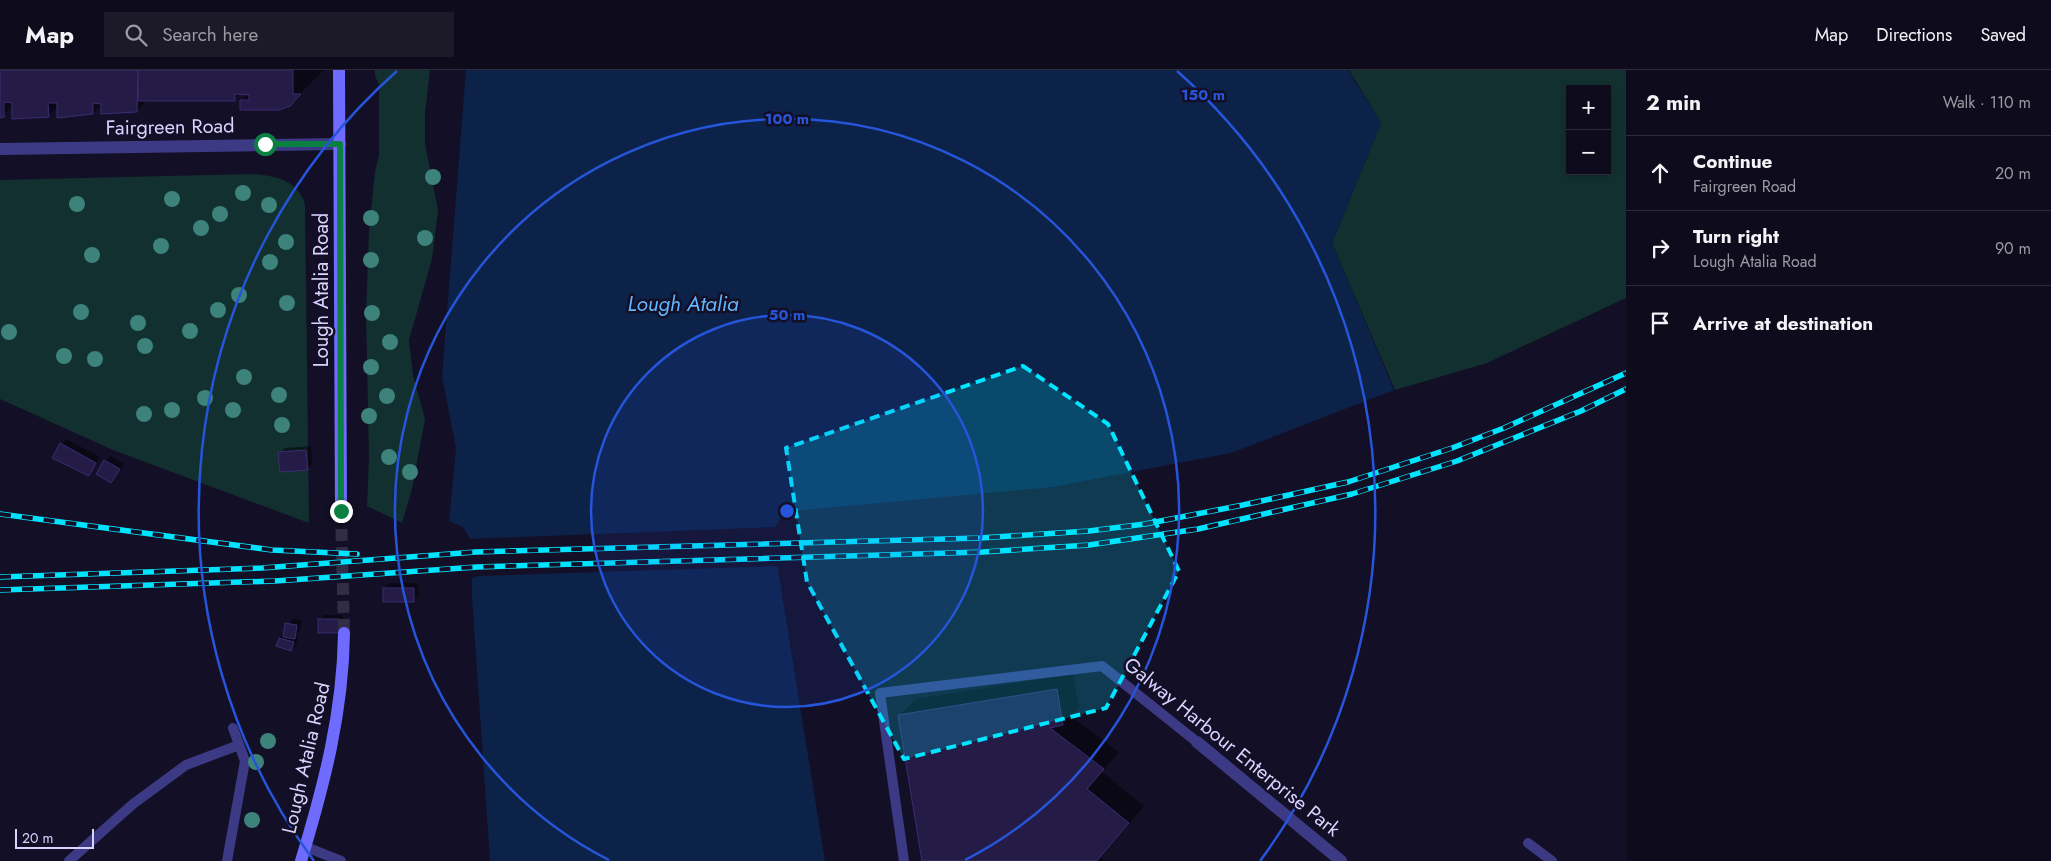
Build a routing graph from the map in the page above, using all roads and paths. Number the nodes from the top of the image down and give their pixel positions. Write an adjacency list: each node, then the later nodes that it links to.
1 (339, 70): 2 (street, Lough Atalia Road)
2 (340, 144): 3 (street, Fairgreen Road); 4 (street, Lough Atalia Road)
3 (0, 149)
4 (341, 511)
5 (344, 633): 10 (street, Lough Atalia Road)
6 (233, 728): 8 (lane)
7 (1197, 742): 15 (lane, Galway Harbour Enterprise Park); 16 (street, Galway Harbour Enterprise Park)
8 (239, 744): 11 (lane); 12 (lane)
9 (1528, 843): 17 (lane)
10 (306, 847): 13 (street, Lough Atalia Road); 14 (lane)
11 (69, 861)
12 (227, 861)
13 (302, 861)
14 (341, 861)
15 (904, 861)
16 (1341, 861)
17 (1552, 861)

